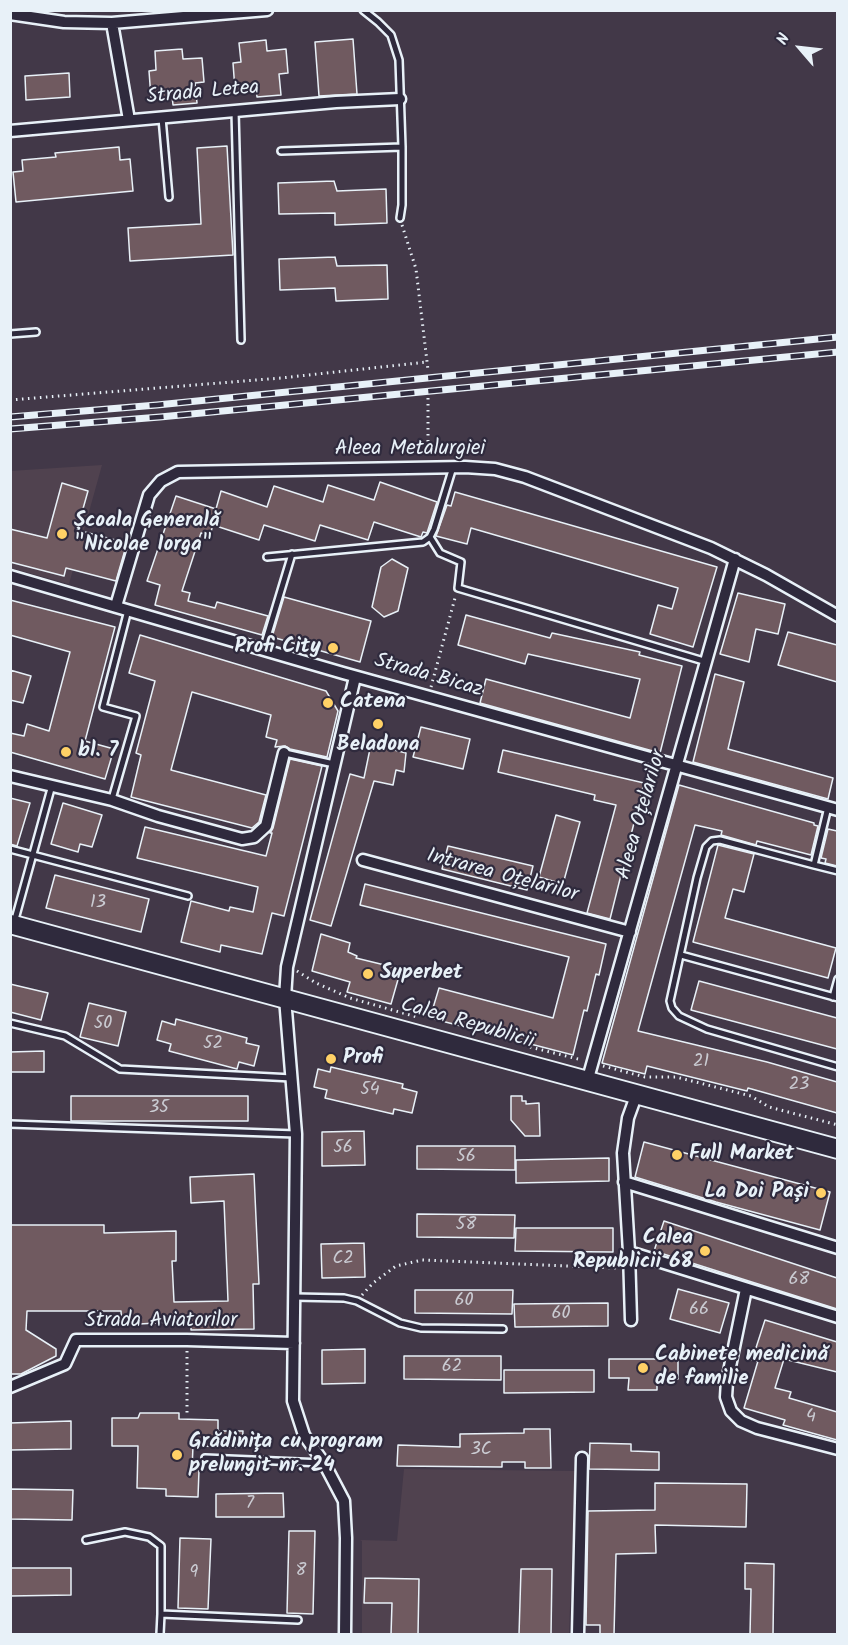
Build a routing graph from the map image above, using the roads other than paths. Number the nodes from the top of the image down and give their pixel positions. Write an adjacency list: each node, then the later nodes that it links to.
1 (267, 10): 4 (street)
2 (363, 10): 5 (lane)
3 (10, 14): 4 (street)
4 (112, 23): 8 (street)
5 (400, 99): 6 (street, Strada Letea); 10 (lane)
6 (235, 111): 7 (street, Strada Letea); 16 (lane)
7 (162, 117): 8 (street, Strada Letea); 12 (lane)
8 (129, 120): 9 (street, Strada Letea)
9 (10, 131)
10 (402, 147): 11 (lane); 13 (lane)
11 (281, 151)
12 (169, 197)
13 (400, 218)
14 (36, 332): 15 (lane)
15 (10, 334)
16 (241, 340)
17 (453, 467): 18 (lane); 21 (street, Aleea Metalurgiei); 23 (street, Aleea Metalurgiei)
18 (430, 537): 19 (lane); 27 (lane)
19 (292, 554): 20 (lane); 26 (lane)
20 (267, 557)
21 (735, 559): 25 (street, Aleea Metalurgiei); 27 (street, Aleea Oțelarilor)
22 (10, 576): 23 (street, Strada Bicaz)
23 (117, 606): 24 (street, Strada Bicaz)
24 (128, 610): 26 (street, Strada Bicaz); 34 (lane)
25 (837, 616)
26 (263, 650): 28 (street, Strada Bicaz)
27 (707, 662): 31 (street, Aleea Oțelarilor)
28 (355, 677): 30 (street); 31 (street, Strada Bicaz)
29 (284, 753): 30 (lane); 34 (street)
30 (336, 765): 46 (street)
31 (678, 765): 35 (street, Strada Bicaz); 43 (street, Aleea Oțelarilor)
32 (10, 776): 33 (street)
33 (52, 785): 34 (street); 37 (lane)
34 (112, 800)
35 (833, 808): 39 (lane)
36 (10, 849): 37 (lane)
37 (33, 856): 41 (lane); 42 (lane)
38 (363, 860): 43 (street, Intrarea Oțelarilor)
39 (814, 866): 40 (lane); 44 (lane)
40 (837, 872)
41 (188, 896)
42 (12, 925): 46 (main road, Calea Republicii)
43 (630, 932): 51 (street, Aleea Oțelarilor)
44 (681, 955): 47 (lane); 49 (lane)
45 (837, 979): 47 (lane)
46 (285, 998): 50 (street); 51 (main road, Calea Republicii)
47 (835, 998)
48 (10, 1023): 50 (lane)
49 (837, 1067)
50 (292, 1078): 54 (street)
51 (587, 1082): 52 (main road, Calea Republicii)
52 (636, 1096): 55 (main road, Calea Republicii); 56 (street)
53 (10, 1124): 54 (lane)
54 (296, 1134): 60 (street)
55 (837, 1149)
56 (624, 1182): 57 (street); 58 (street)
57 (837, 1248)
58 (629, 1252): 59 (street); 62 (street)
59 (746, 1289): 61 (street); 66 (street)
60 (294, 1297): 63 (lane); 64 (street)
61 (837, 1317)
62 (631, 1320)
63 (503, 1329)
64 (294, 1343): 65 (street, Strada Aviatorilor); 69 (street)
65 (10, 1387)
66 (837, 1449)
67 (205, 1458): 69 (lane)
68 (582, 1458): 75 (street)
69 (324, 1463): 74 (street)
70 (86, 1540): 71 (lane)
71 (161, 1614): 72 (lane); 73 (lane)
72 (298, 1620)
73 (160, 1635)
74 (345, 1635)
75 (579, 1635)

